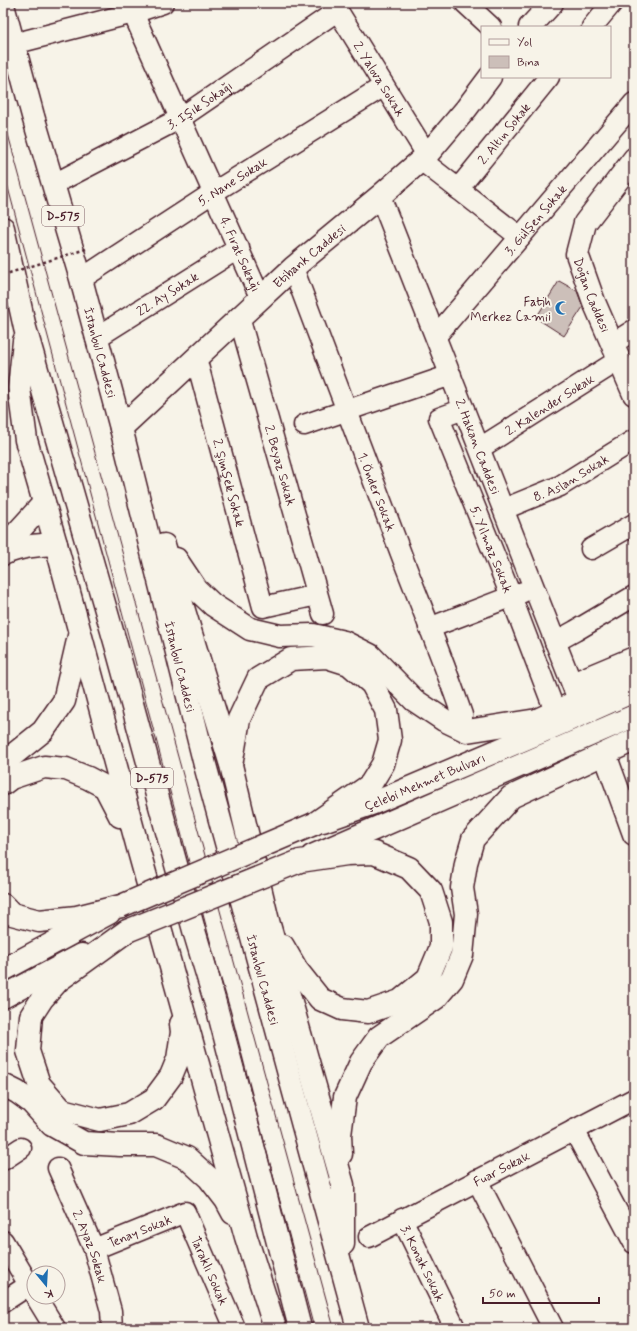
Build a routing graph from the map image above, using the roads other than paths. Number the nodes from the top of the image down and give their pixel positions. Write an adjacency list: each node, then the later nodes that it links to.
1 (163, 3): 7 (street)
2 (465, 3): 8 (street)
3 (552, 3): 9 (main road)
4 (612, 3): 10 (street)
5 (3, 5): 11 (main road, İstanbul Caddesi / D-575)
6 (335, 7): 14 (street, 2. Yalova Sokak); 16 (street, 3. Işık Sokağı)
7 (133, 13): 11 (street); 16 (street, 4. Fırat Sokağı)
8 (490, 26)
9 (531, 26)
10 (593, 26)
11 (13, 44): 19 (main road, İstanbul Caddesi / D-575)
12 (489, 78): 17 (main road, Etibank Caddesi)
13 (548, 78): 20 (street, 2. Altın Sokak)
14 (384, 86): 17 (street, 2. Yalova Sokak); 21 (street, 5. Nane Sokak)
15 (634, 103): 24 (street, 3. Gülşen Sokak)
16 (179, 119): 19 (street, 3. Işık Sokağı); 21 (street, 4. Fırat Sokağı)
17 (424, 158): 20 (street, 2. Yalova Sokak); 22 (main road, Etibank Caddesi)
18 (634, 159): 34 (main road, Doğan Caddesi)
19 (54, 184): 27 (main road, İstanbul Caddesi / D-575)
20 (458, 189): 24 (street, 2. Yalova Sokak)
21 (214, 192): 25 (street, 4. Fırat Sokağı); 27 (street, 5. Nane Sokak)
22 (380, 196): 26 (main road, Etibank Caddesi); 32 (street, 2. Hakan Caddesi)
23 (4, 237): 30 (main road, D-575)
24 (520, 237): 32 (street, 3. Gülşen Sokak)
25 (239, 248): 28 (street, 4. Fırat Sokağı); 33 (street, 22. Ay Sokak)
26 (292, 268): 28 (main road, Etibank Caddesi); 39 (street, 1. Önder Sokak)
27 (81, 279): 33 (main road, İstanbul Caddesi / D-575)
28 (260, 297): 29 (main road, Etibank Caddesi)
29 (239, 317): 35 (main road, Etibank Caddesi); 54 (street, 2. Beyaz Sokak)
30 (25, 328): 45 (main road); 107 (main road, D-575)
31 (634, 330): 34 (street, 2. Kalender Sokak)
32 (436, 336): 36 (street, 2. Hakan Caddesi)
33 (96, 338): 41 (main road, İstanbul Caddesi / D-575)
34 (615, 352): 37 (main road, Doğan Caddesi); 43 (street, 2. Kalender Sokak)
35 (196, 358): 41 (main road, Etibank Caddesi); 54 (street, 2. Şimşek Sokak)
36 (451, 375): 38 (street, 2. Hakan Caddesi); 39 (street)
37 (634, 394)
38 (464, 409): 43 (street, 2. Hakan Caddesi); 55 (street, 5. Yılmaz Sokak)
39 (346, 410): 40 (street); 58 (street, 1. Önder Sokak)
40 (304, 425)
41 (121, 428): 44 (main road, İstanbul Caddesi)
42 (634, 440): 46 (street, 8. Aslan Sokak)
43 (480, 448): 46 (street, 2. Hakan Caddesi)
44 (128, 454): 48 (main road); 98 (main road, İstanbul Caddesi)
45 (44, 503): 49 (main road); 50 (main road)
46 (504, 509): 53 (street, 2. Hakan Caddesi)
47 (634, 524): 51 (street)
48 (163, 539): 62 (main road); 70 (main road)
49 (56, 544): 52 (main road); 59 (main road)
50 (3, 548)
51 (591, 549)
52 (3, 554)
53 (534, 588): 55 (street); 60 (street, 2. Hakan Caddesi)
54 (317, 595): 57 (street, 2. Beyaz Sokak)
55 (511, 596): 58 (street); 64 (street, 5. Yılmaz Sokak)
56 (634, 596): 60 (street)
57 (323, 614)
58 (429, 628): 65 (street, 1. Önder Sokak)
59 (80, 633): 69 (main road); 74 (main road)
60 (555, 642): 61 (street, 2. Hakan Caddesi)
61 (634, 658)
62 (634, 675)
63 (634, 691): 72 (main road, Çelebi Mehmet Bulvarı)
64 (553, 706)
65 (462, 715)
66 (634, 716): 75 (main road, Çelebi Mehmet Bulvarı)
67 (634, 740): 90 (main road)
68 (607, 760): 73 (main road)
69 (3, 763)
70 (231, 765): 72 (main road); 78 (main road)
71 (3, 784): 74 (main road)
72 (314, 824): 77 (main road, Çelebi Mehmet Bulvarı, bridge)
73 (634, 834)
74 (138, 848): 82 (main road)
75 (300, 862): 78 (main road); 79 (main road, Çelebi Mehmet Bulvarı, bridge)
76 (3, 905): 77 (main road)
77 (121, 906): 80 (main road)
78 (268, 921): 90 (main road)
79 (127, 931): 81 (main road); 82 (main road)
80 (3, 970)
81 (3, 997)
82 (179, 997): 93 (main road)
83 (3, 1085): 93 (main road)
84 (634, 1099): 85 (street, Fuar Sokak)
85 (574, 1130): 89 (street, Fuar Sokak); 96 (street)
86 (21, 1148): 87 (street)
87 (3, 1160)
88 (58, 1168): 97 (street, 2. Ayaz Sokak)
89 (477, 1180): 92 (street, Fuar Sokak); 110 (street)
90 (343, 1185): 98 (main road)
91 (185, 1212): 97 (street, Tenay Sokak); 105 (street, Taraklı Sokak)
92 (402, 1219): 94 (street, Fuar Sokak); 109 (street, 3. Konak Sokak)
93 (246, 1237): 106 (main road)
94 (369, 1237)
95 (3, 1241): 99 (street)
96 (634, 1243)
97 (94, 1249): 104 (street, 2. Ayaz Sokak)
98 (344, 1275): 108 (main road, İstanbul Caddesi)
99 (26, 1280)
100 (26, 1294): 101 (street)
101 (3, 1302)
102 (41, 1305): 103 (street)
103 (54, 1328)
104 (112, 1328)
105 (235, 1328)
106 (275, 1328)
107 (300, 1328)
108 (358, 1328)
109 (455, 1328)
110 (553, 1328)

